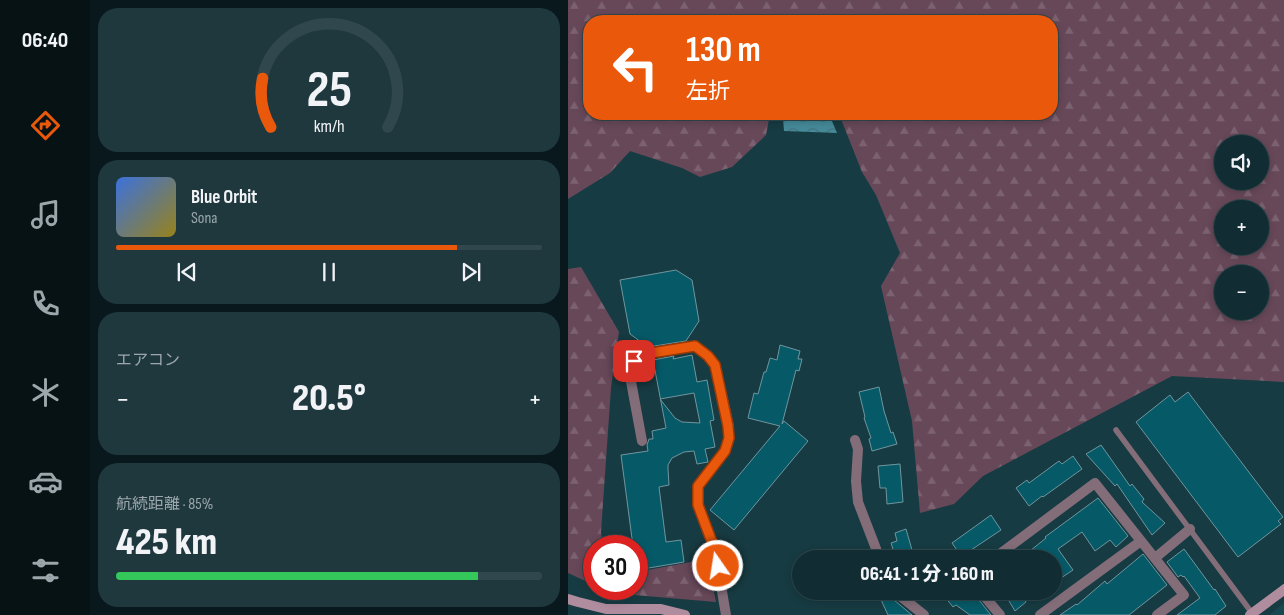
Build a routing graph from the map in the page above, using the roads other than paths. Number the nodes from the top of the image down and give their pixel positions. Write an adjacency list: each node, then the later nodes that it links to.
1 (1116, 430): 4 (lane)
2 (855, 440): 6 (street)
3 (642, 442): 15 (street)
4 (1190, 529): 8 (street); 13 (lane)
5 (1141, 541): 7 (street); 8 (street); 18 (street)
6 (877, 550)
7 (1005, 550)
8 (1155, 558): 19 (street)
9 (1284, 589): 13 (street)
10 (568, 599): 14 (street)
11 (906, 600): 16 (street)
12 (988, 600): 17 (street)
13 (1251, 614)
14 (684, 615)
15 (726, 615)
16 (924, 615)
17 (1000, 615)
18 (1040, 615)
19 (1156, 615)

